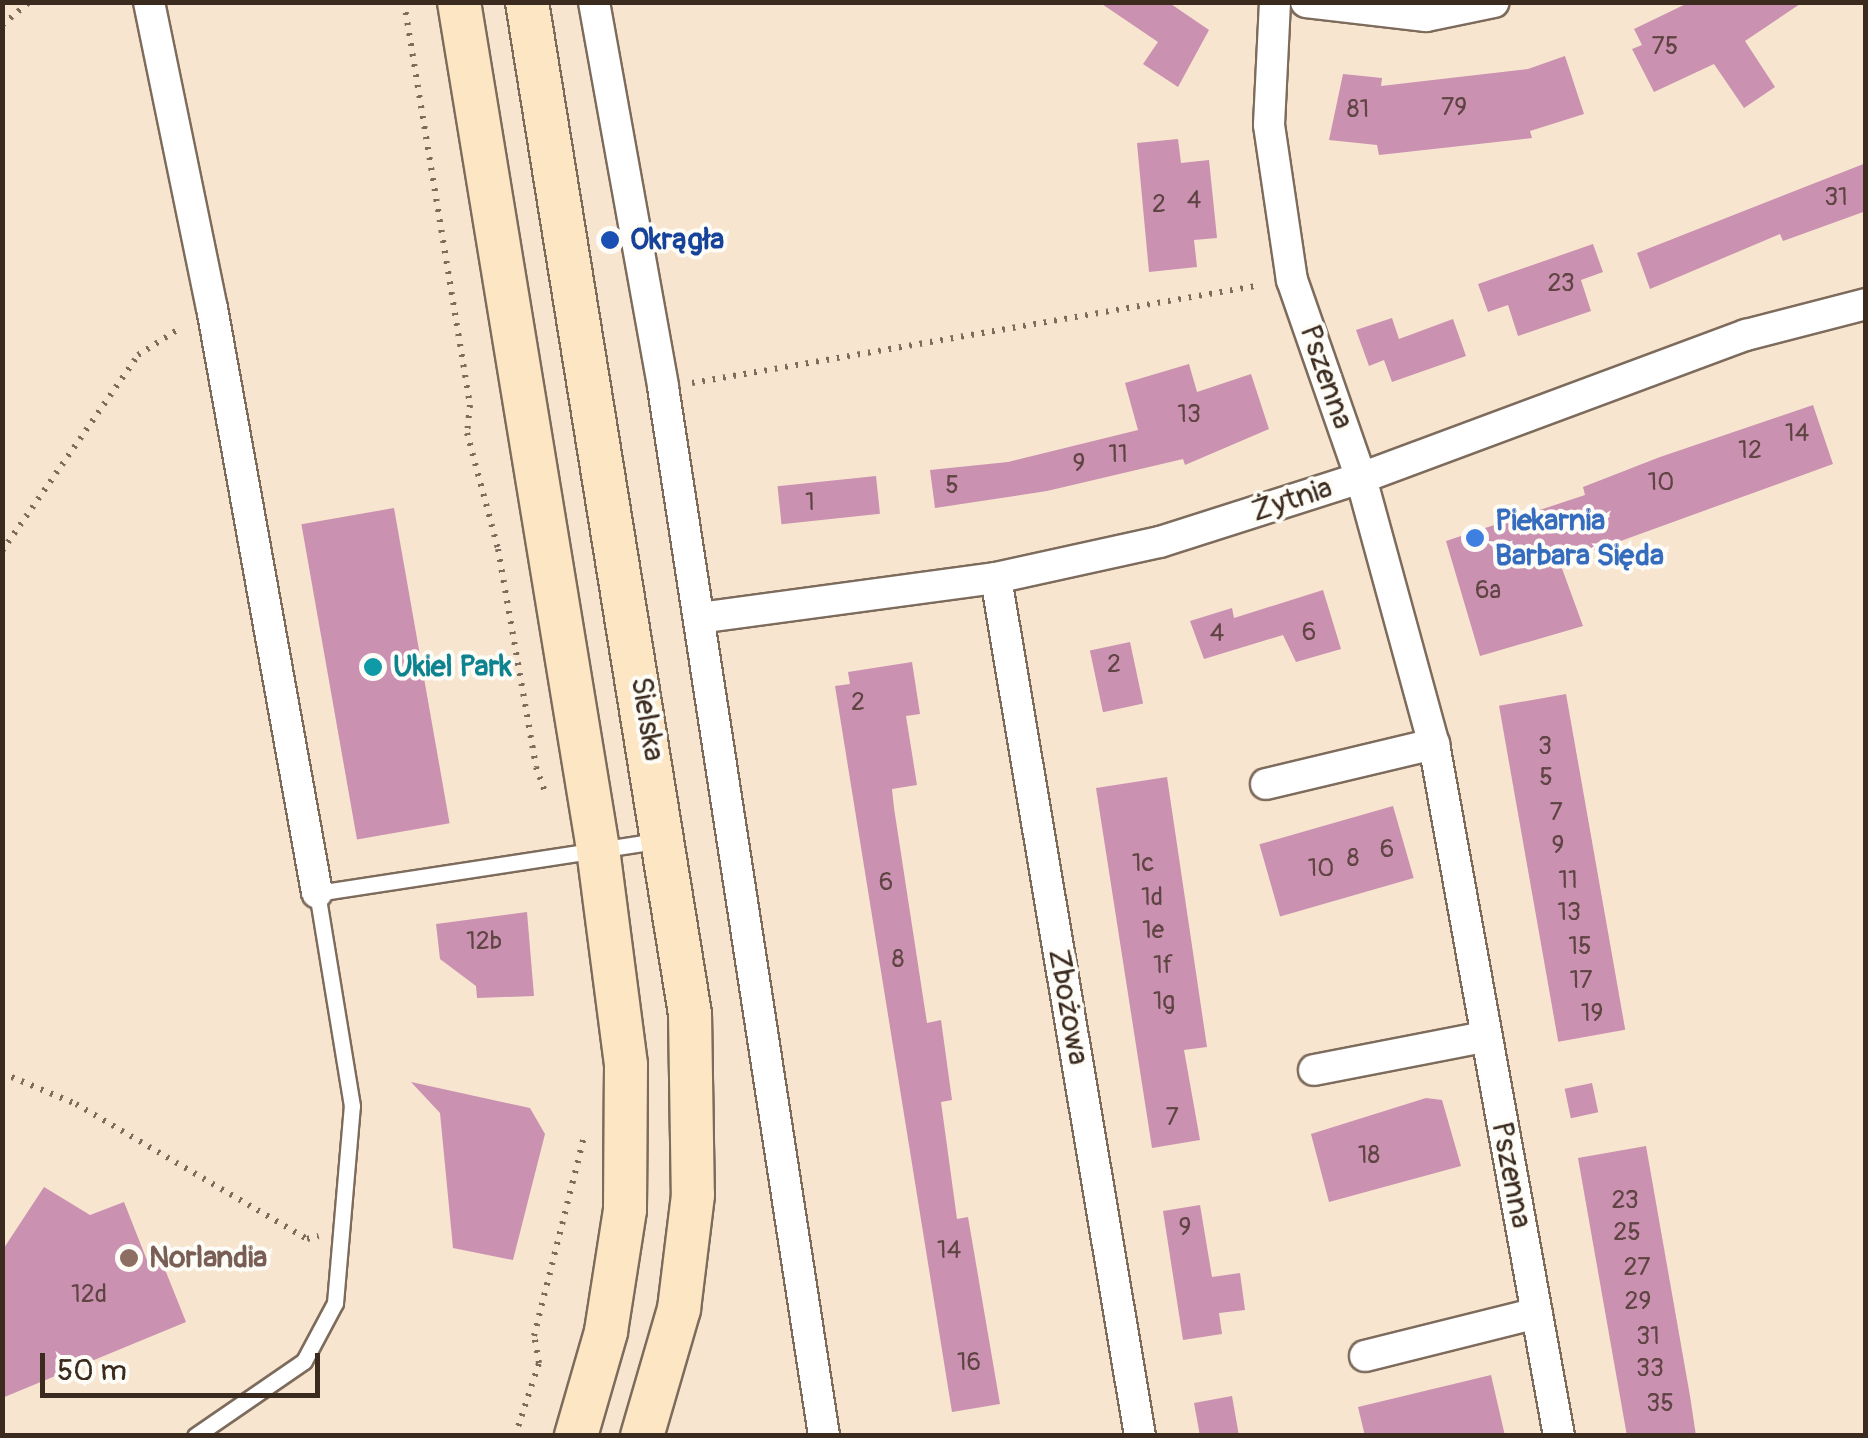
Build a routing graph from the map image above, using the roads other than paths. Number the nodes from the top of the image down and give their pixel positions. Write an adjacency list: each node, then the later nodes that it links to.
1 (149, 2): 16 (street)
2 (459, 2): 15 (main road)
3 (527, 2): 14 (main road, Sielska)
4 (594, 2): 11 (street)
5 (1275, 2): 9 (street, Pszenna)
6 (1306, 2): 7 (street)
7 (1494, 2)
8 (1866, 304): 9 (street, Żytnia)
9 (1361, 478): 10 (street, Żytnia); 12 (street, Pszenna)
10 (996, 578): 11 (street, Żytnia); 25 (street, Zbożowa)
11 (699, 618): 24 (street)
12 (1434, 744): 13 (street); 17 (street, Pszenna)
13 (1266, 784)
14 (667, 840): 15 (lane); 23 (main road, Sielska)
15 (598, 849): 16 (lane); 22 (main road)
16 (317, 893): 21 (lane)
17 (1484, 1037): 18 (street); 19 (street, Pszenna)
18 (1314, 1070)
19 (1537, 1314): 20 (street); 26 (street, Pszenna)
20 (1365, 1356)
21 (195, 1436)
22 (576, 1436)
23 (642, 1436)
24 (824, 1436)
25 (1140, 1436)
26 (1559, 1436)

